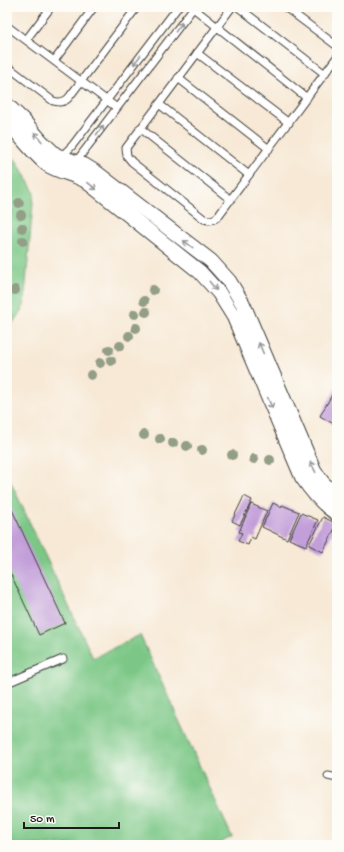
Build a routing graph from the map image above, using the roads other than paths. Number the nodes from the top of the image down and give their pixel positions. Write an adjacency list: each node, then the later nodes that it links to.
1 (51, 7): 11 (lane)
2 (94, 7): 15 (lane)
3 (137, 7): 19 (lane)
4 (178, 7): 21 (lane, one-way to 21)
5 (193, 7): 10 (lane); 24 (lane, one-way to 5)
6 (232, 7): 10 (lane)
7 (238, 7): 17 (lane)
8 (285, 7): 12 (lane)
9 (7, 26): 11 (lane)
10 (217, 27): 13 (lane); 20 (lane)
11 (26, 40): 15 (lane)
12 (337, 46)
13 (197, 53): 18 (lane); 26 (lane)
14 (337, 57): 17 (lane)
15 (54, 60): 19 (lane)
16 (7, 66): 19 (lane)
17 (325, 74): 20 (lane)
18 (178, 78): 22 (lane); 28 (lane)
19 (81, 81): 21 (lane)
20 (307, 98): 26 (lane)
21 (106, 100): 24 (lane); 29 (lane)
22 (159, 104): 27 (lane); 31 (lane)
23 (7, 105): 29 (street, one-way to 23)
24 (117, 108): 30 (lane, one-way to 24)
25 (7, 121): 29 (street)
26 (289, 122): 28 (lane)
27 (140, 128): 32 (lane); 32 (lane)
28 (269, 149): 31 (lane)
29 (56, 162): 30 (street)
30 (72, 167): 33 (street, one-way to 30); 34 (street, one-way to 34)
31 (249, 175): 32 (lane)
32 (231, 200)
33 (337, 497)
34 (337, 514)
35 (63, 659): 36 (lane)
36 (7, 683)
37 (328, 776): 38 (lane)
38 (337, 778)

